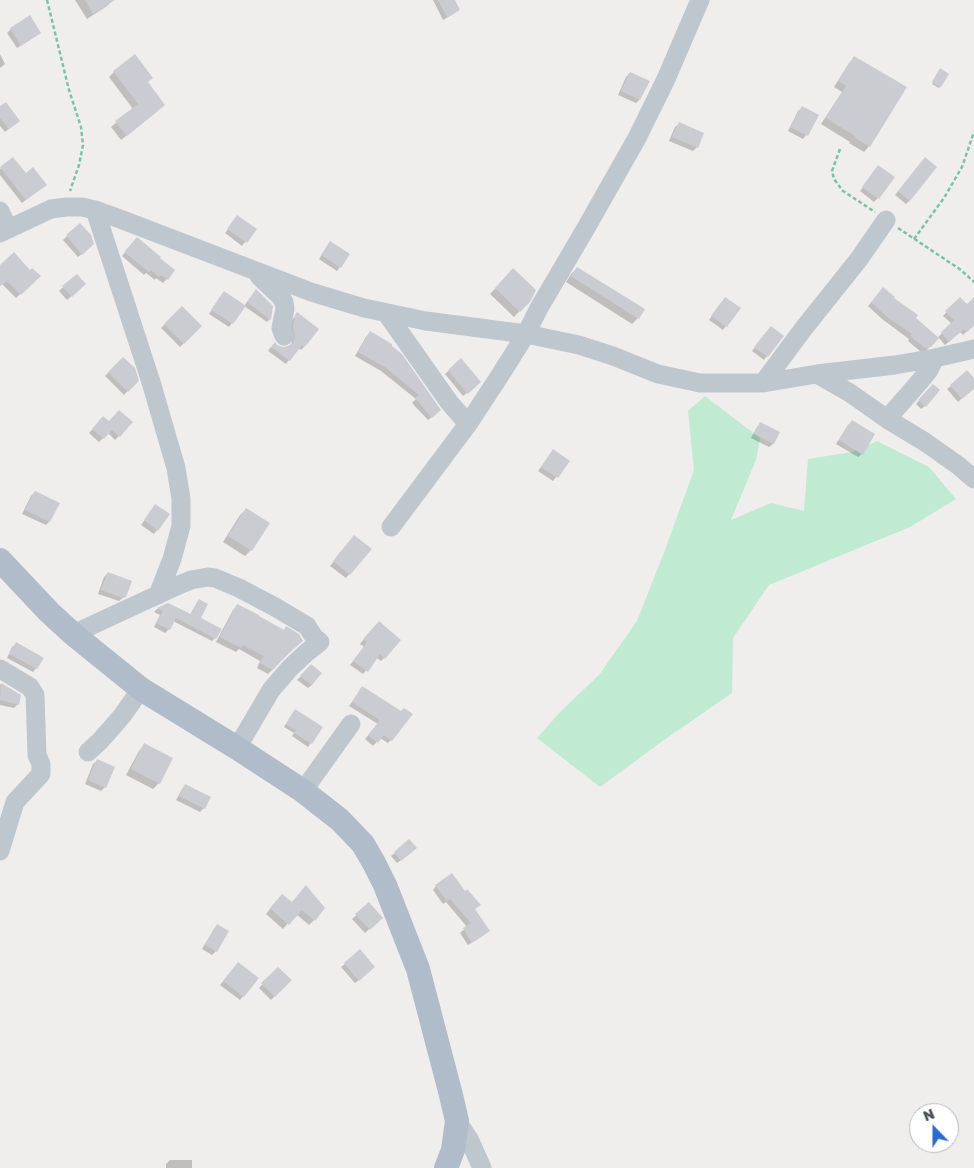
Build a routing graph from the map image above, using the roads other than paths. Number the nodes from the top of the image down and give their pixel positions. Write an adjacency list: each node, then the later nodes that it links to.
1 (700, 0): 8 (street)
2 (0, 210): 5 (street)
3 (95, 210): 5 (street); 6 (street); 19 (street)
4 (886, 220): 13 (street)
5 (4, 230)
6 (253, 270): 7 (street); 9 (street)
7 (387, 314): 8 (street); 15 (street)
8 (526, 334): 13 (street); 15 (street)
9 (284, 336)
10 (974, 349): 11 (street)
11 (935, 358): 12 (street); 14 (street)
12 (817, 374): 13 (street); 14 (street)
13 (763, 383)
14 (887, 419): 16 (street)
15 (468, 424): 17 (street)
16 (974, 479)
17 (391, 527)
18 (2, 570): 20 (main road)
19 (158, 595): 20 (street); 24 (street)
20 (73, 634): 22 (main road)
21 (0, 669): 27 (street)
22 (141, 689): 24 (main road); 25 (street)
23 (350, 724): 26 (street)
24 (238, 748): 26 (main road)
25 (88, 752)
26 (303, 791): 28 (main road)
27 (0, 851)
28 (457, 1121): 29 (main road); 30 (street)
29 (446, 1168)
30 (482, 1168)

